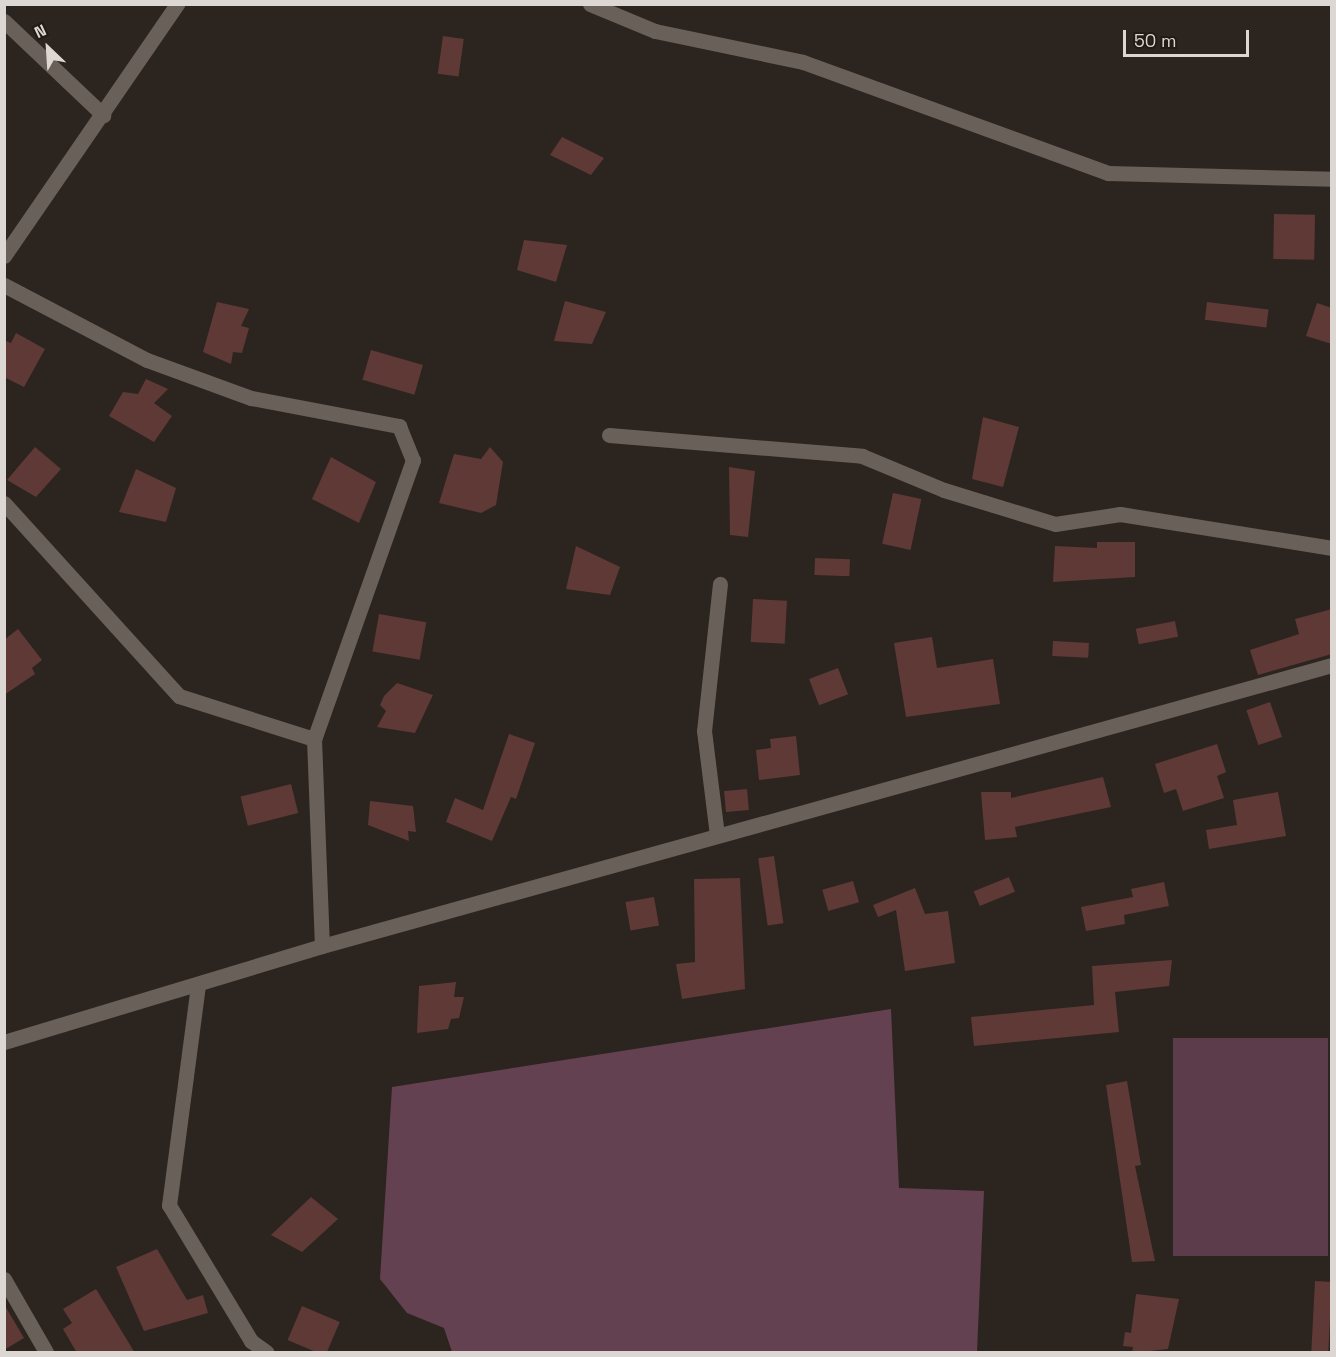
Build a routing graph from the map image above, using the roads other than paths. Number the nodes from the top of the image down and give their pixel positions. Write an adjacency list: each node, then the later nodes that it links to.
1 (177, 4): 4 (street)
2 (590, 4): 5 (street)
3 (4, 21): 4 (street)
4 (103, 115): 6 (street)
5 (1332, 179)
6 (4, 256)
7 (4, 285): 13 (street)
8 (609, 435): 10 (street)
9 (4, 503): 13 (street)
10 (1332, 548)
11 (720, 584): 14 (street)
12 (1332, 665): 14 (street)
13 (314, 739): 15 (street)
14 (717, 835): 15 (street)
15 (322, 946): 16 (street)
16 (198, 985): 17 (street); 20 (street)
17 (4, 1042)
18 (4, 1279): 19 (street)
19 (45, 1353)
20 (266, 1353)

